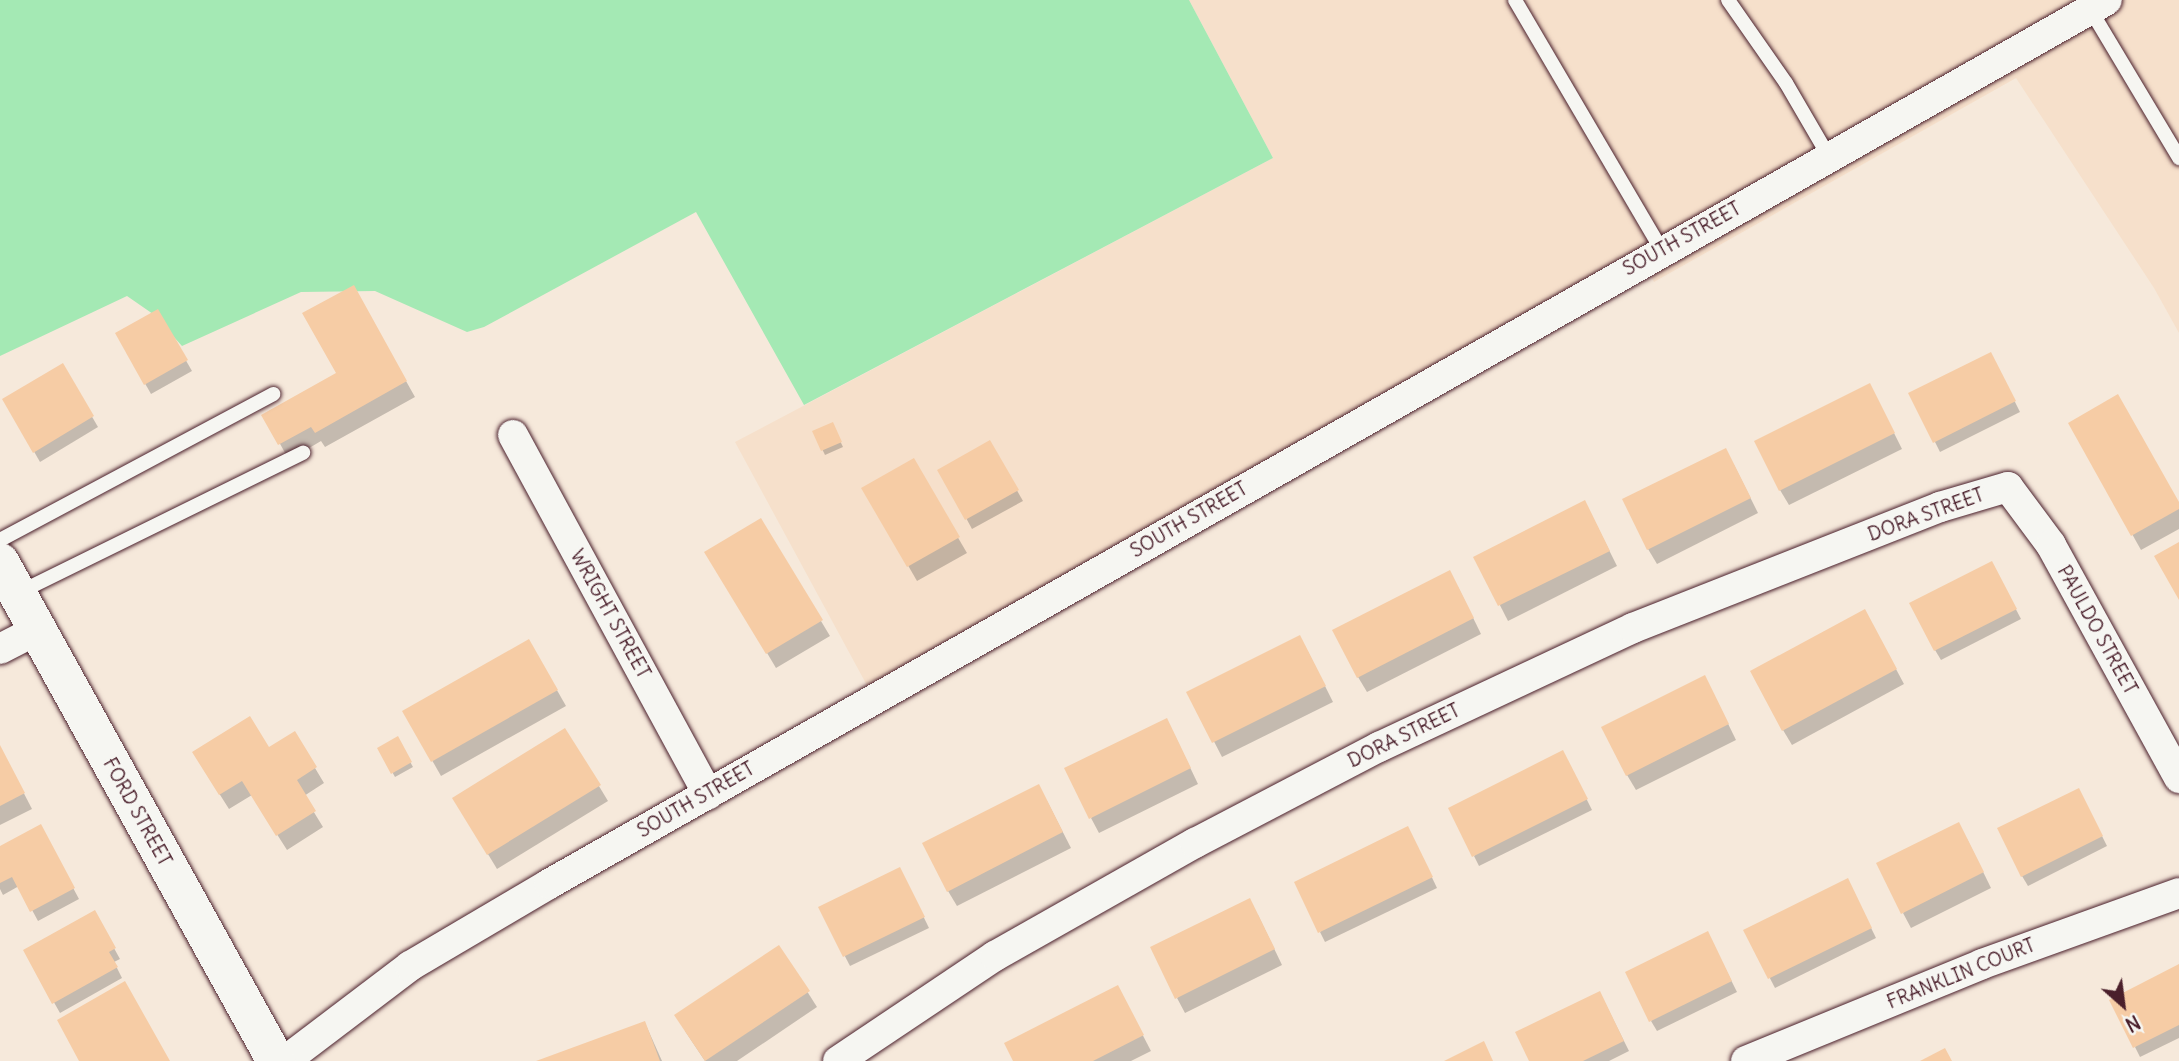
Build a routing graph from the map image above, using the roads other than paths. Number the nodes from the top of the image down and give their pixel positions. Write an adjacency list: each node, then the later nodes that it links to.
1 (1515, 0): 6 (lane)
2 (1727, 0): 4 (lane)
3 (2099, 5): 4 (street, SOUTH STREET); 5 (lane)
4 (1829, 157): 6 (street, SOUTH STREET)
5 (2179, 158)
6 (1661, 251): 16 (street, SOUTH STREET)
7 (273, 394): 11 (lane)
8 (513, 435): 16 (street, WRIGHT STREET)
9 (303, 453): 12 (lane)
10 (2008, 487): 15 (street, PAULDO STREET); 20 (street, DORA STREET)
11 (0, 540)
12 (8, 578): 13 (street, FORD STREET)
13 (37, 630): 14 (street); 18 (street, FORD STREET)
14 (0, 649)
15 (2179, 778)
16 (708, 794): 19 (street, SOUTH STREET)
17 (2179, 893): 21 (street, FRANKLIN COURT)
18 (276, 1061)
19 (285, 1061)
20 (838, 1061)
21 (1746, 1061)

